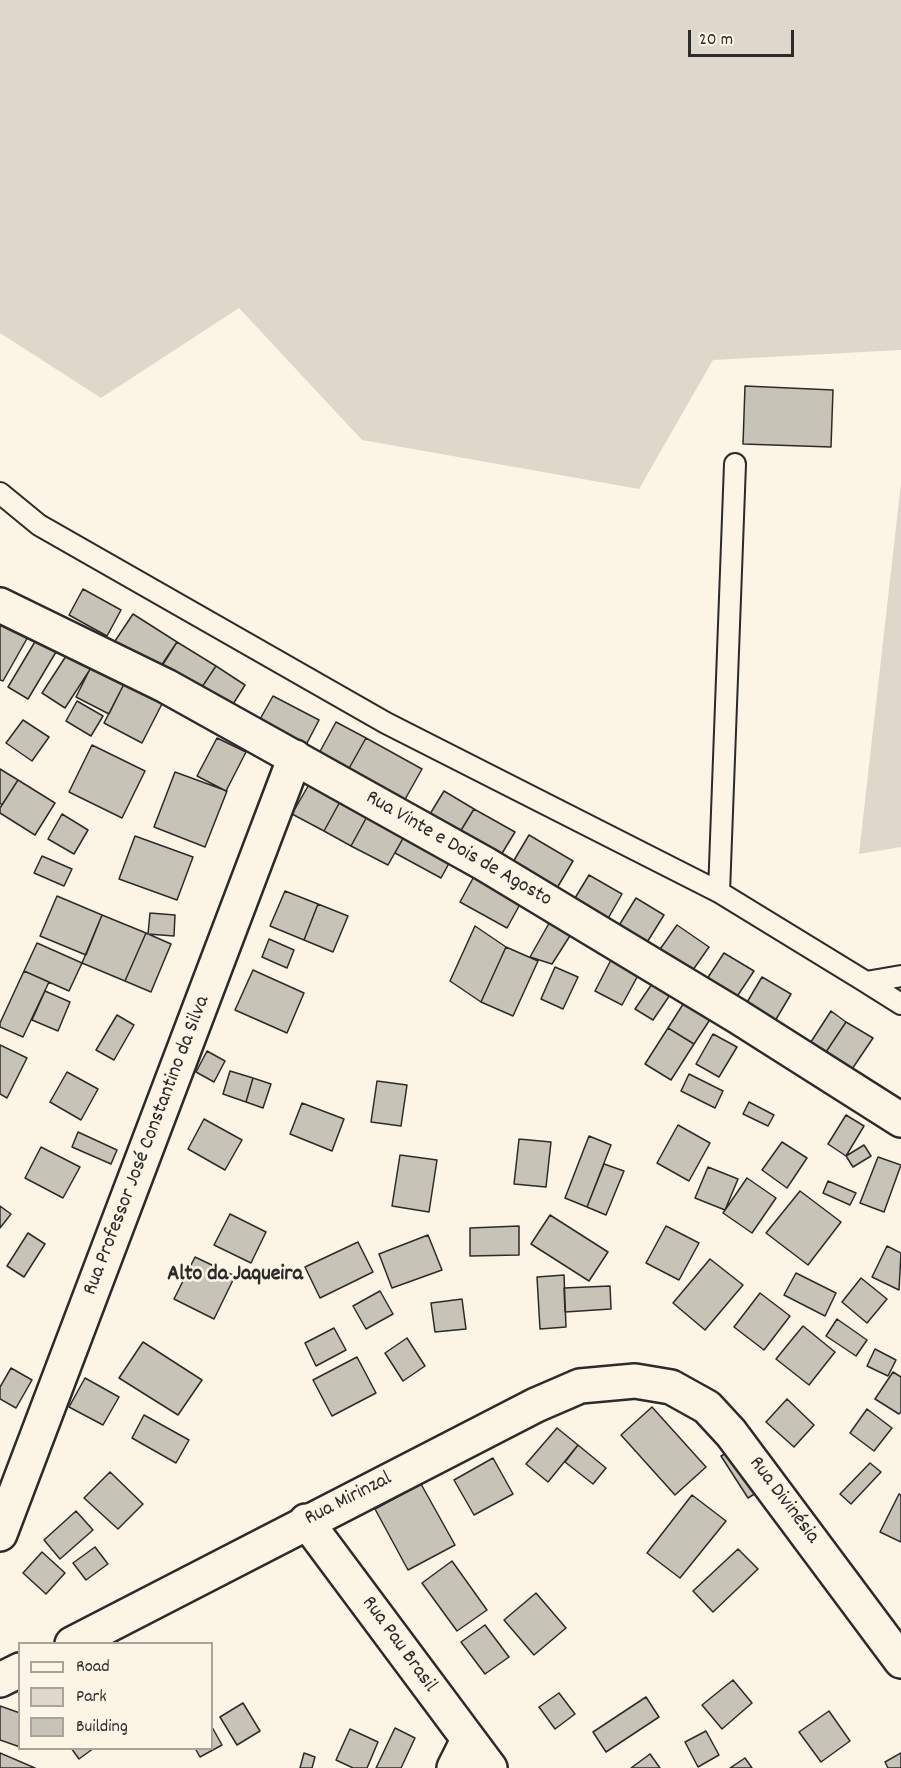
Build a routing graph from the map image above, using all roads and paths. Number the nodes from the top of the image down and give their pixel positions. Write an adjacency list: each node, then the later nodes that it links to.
1 (735, 464): 5 (lane)
2 (0, 493): 5 (lane)
3 (0, 605): 4 (street, Rua Vinte e Dois de Agosto)
4 (295, 757): 9 (street, Rua Vinte e Dois de Agosto); 12 (street, Rua Professor José Constantino da Silva)
5 (719, 892): 7 (lane)
6 (901, 976): 7 (lane)
7 (866, 982): 8 (lane)
8 (901, 1004)
9 (901, 1120)
10 (635, 1381): 11 (street, Rua Mirinzal); 14 (street, Rua Divinésia)
11 (306, 1521): 13 (street, Rua Mirinzal); 17 (street, Rua Pau Brasil)
12 (0, 1534)
13 (76, 1642)
14 (901, 1661)
15 (18, 1671): 16 (street)
16 (0, 1680)
17 (461, 1754): 18 (street, Rua Pau Brasil)
18 (490, 1768)

